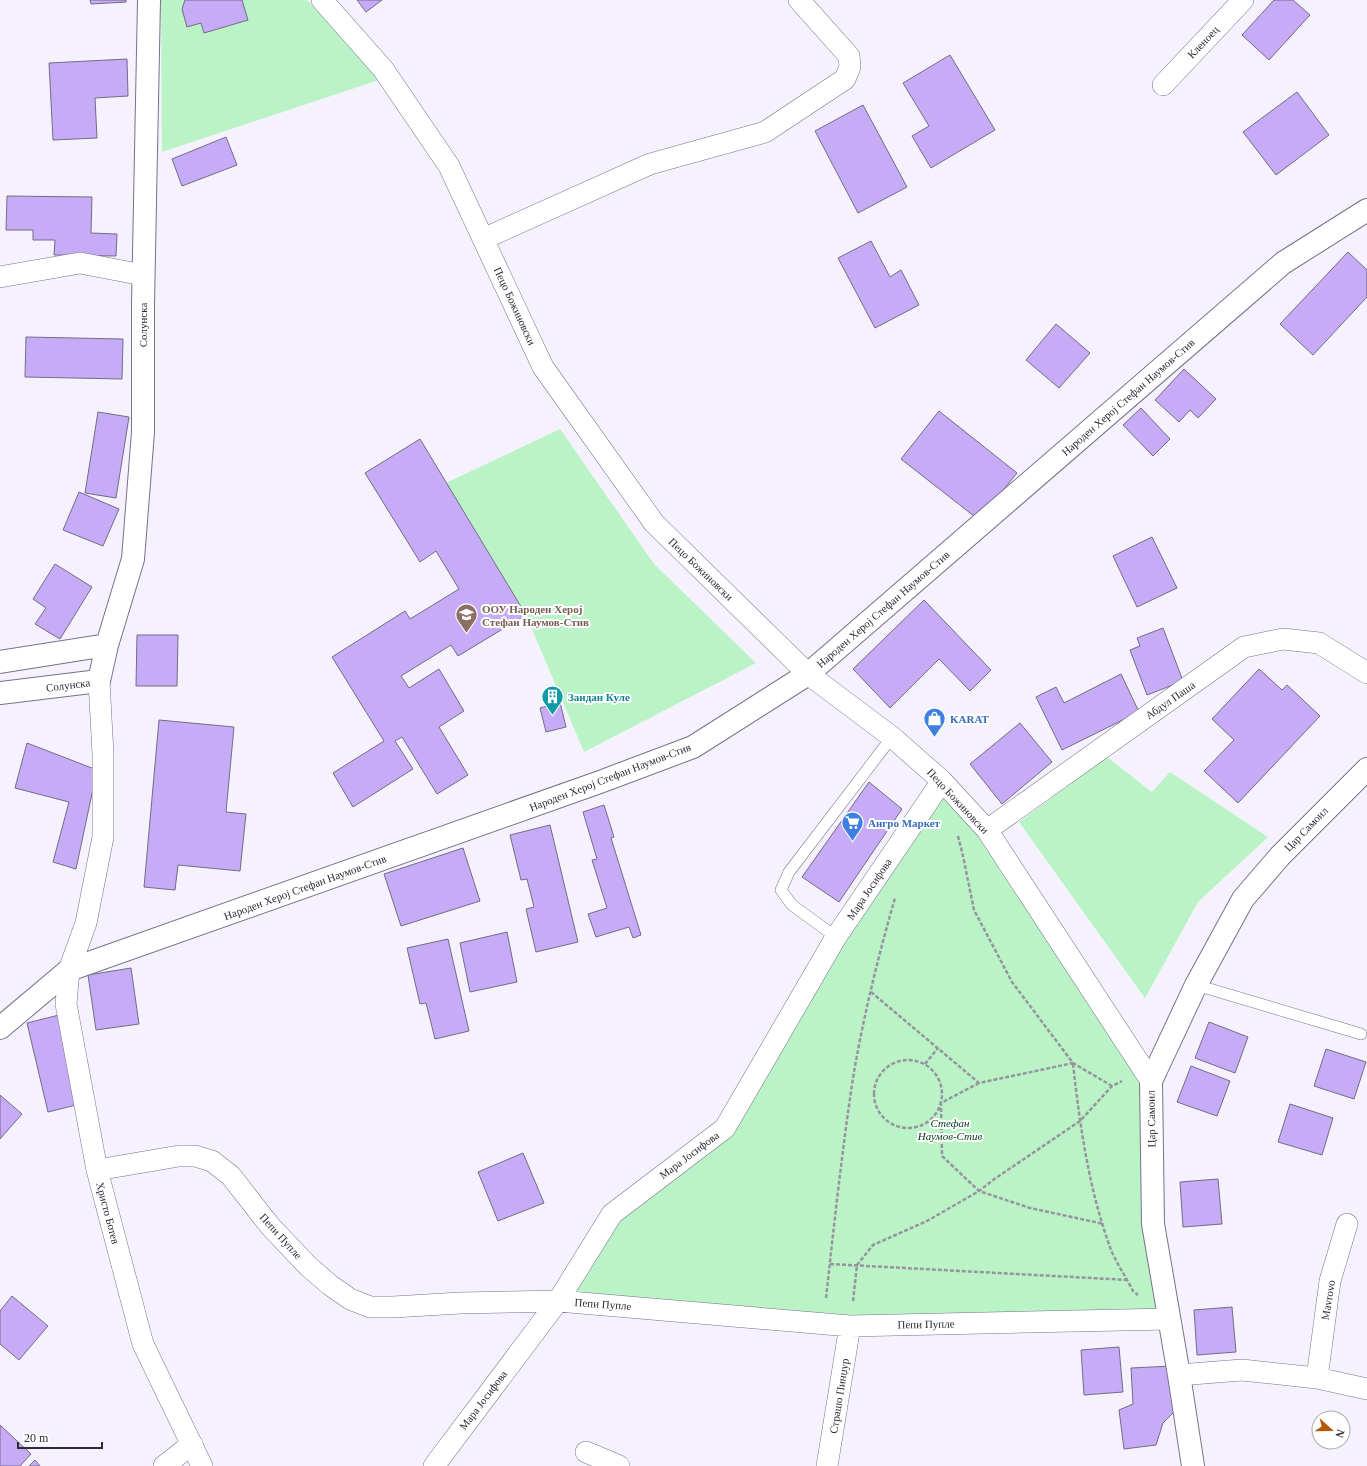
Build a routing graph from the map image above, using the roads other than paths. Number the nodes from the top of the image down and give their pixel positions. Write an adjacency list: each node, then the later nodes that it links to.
1 (149, 0): 8 (street, Солунска)
2 (322, 0): 7 (street, Пецо Божиновски)
3 (799, 0): 7 (street)
4 (1243, 0): 5 (street, Кленоец)
5 (1163, 84)
6 (1367, 210): 13 (street, Народен Херој Стефан Наумов-Стив)
7 (483, 239): 13 (street, Пецо Божиновски)
8 (143, 275): 9 (street); 10 (street, Солунска)
9 (0, 277)
10 (107, 645): 11 (street); 14 (street, Солунска)
11 (0, 662)
12 (1367, 673): 19 (street, Абдул Паша)
13 (808, 674): 16 (street, Пецо Божиновски); 21 (street, Народен Херој Стефан Наумов-Стив)
14 (99, 680): 15 (street, Солунска); 21 (street, Христо Ботев)
15 (0, 693)
16 (892, 738): 18 (street, Пецо Божиновски); 20 (lane)
17 (1367, 769): 22 (street, Цар Самоил)
18 (942, 781): 19 (street, Пецо Божиновски); 20 (street, Мара Јосифова)
19 (987, 830): 25 (street, Пецо Божиновски)
20 (836, 937): 28 (street, Мара Јосифова)
21 (69, 970): 23 (street, Народен Херој Стефан Наумов-Стив); 26 (street, Христо Ботев)
22 (1196, 985): 24 (lane); 25 (street, Цар Самоил)
23 (0, 1028)
24 (1361, 1034)
25 (1151, 1081): 29 (street, Цар Самоил)
26 (97, 1170): 28 (street, Пепи Пупле); 34 (street, Христо Ботев)
27 (1347, 1224): 32 (street, Mavrovo)
28 (558, 1301): 30 (street, Пепи Пупле); 38 (street, Мара Јосифова)
29 (1169, 1319): 30 (street, Пепи Пупле); 31 (street, Цар Самоил)
30 (850, 1326): 40 (street, Страшо Пинџур)
31 (1179, 1375): 32 (street); 41 (street, Цар Самоил)
32 (1317, 1378): 33 (street)
33 (1367, 1389)
34 (192, 1444): 36 (street); 37 (street, Христо Ботев)
35 (586, 1452): 39 (street)
36 (164, 1466)
37 (202, 1466)
38 (434, 1466)
39 (619, 1466)
40 (827, 1466)
41 (1193, 1466)

